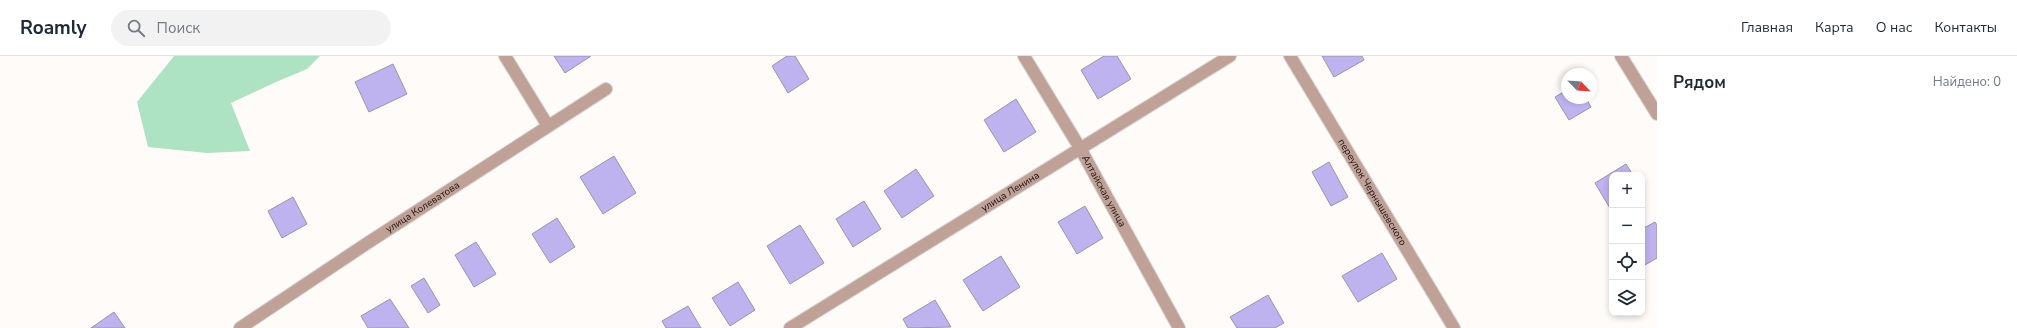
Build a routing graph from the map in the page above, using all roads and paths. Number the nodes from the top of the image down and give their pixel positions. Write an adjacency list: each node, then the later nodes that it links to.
1 (505, 56): 8 (street)
2 (1024, 56): 9 (street, Алтайская улица)
3 (1230, 56): 9 (street, улица Ленина)
4 (1290, 56): 13 (street, переулок Чернышевского)
5 (1621, 56): 7 (street)
6 (606, 89): 8 (street, улица Колеватова)
7 (1657, 114)
8 (548, 126): 10 (street, улица Колеватова)
9 (1080, 148): 11 (street, улица Ленина); 12 (street, Алтайская улица)
10 (240, 328)
11 (790, 328)
12 (1179, 328)
13 (1454, 328)

